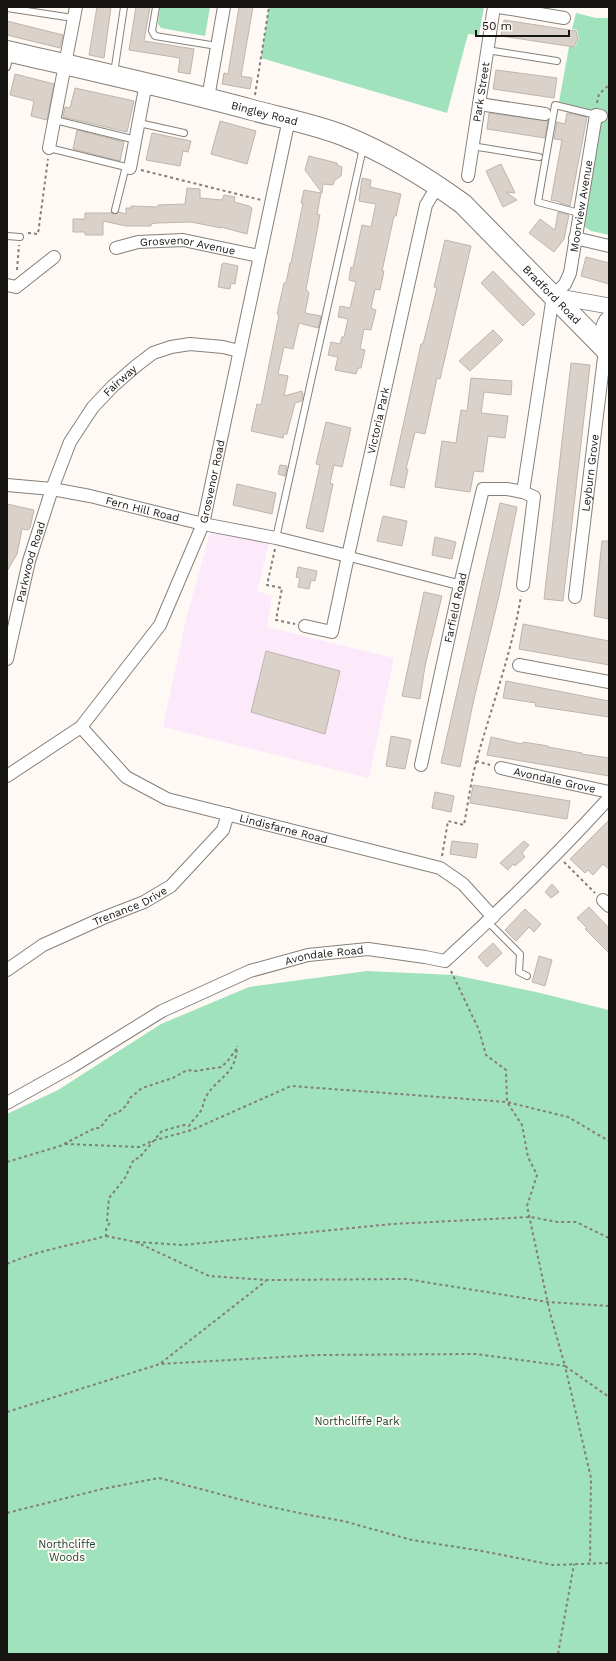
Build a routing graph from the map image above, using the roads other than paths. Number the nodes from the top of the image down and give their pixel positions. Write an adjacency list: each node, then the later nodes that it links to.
1 (124, 7): 14 (lane)
2 (156, 7): 9 (lane)
3 (224, 7): 9 (street)
4 (494, 7): 10 (street, Park Street)
5 (499, 7): 8 (street)
6 (7, 8): 7 (lane)
7 (74, 12): 13 (street)
8 (564, 18)
9 (217, 46): 16 (street)
10 (487, 50): 12 (lane); 17 (street, Park Street)
11 (8, 57): 13 (highway, Bingley Road)
12 (557, 61)
13 (66, 64): 14 (highway, Bingley Road); 21 (street)
14 (114, 75): 15 (highway, Bingley Road)
15 (146, 83): 16 (highway, Bingley Road); 22 (street)
16 (208, 98): 20 (highway, Bingley Road)
17 (479, 104): 18 (street); 26 (street, Park Street)
18 (545, 114)
19 (598, 115): 33 (street, Moorview Avenue); 33 (lane)
20 (289, 119): 25 (highway, Bingley Road); 40 (street, Grosvenor Road)
21 (55, 120): 24 (lane); 27 (street)
22 (139, 123): 23 (lane); 24 (street)
23 (184, 133)
24 (136, 140): 29 (street)
25 (364, 145): 31 (highway, Bingley Road); 52 (lane)
26 (472, 146): 28 (lane); 30 (street, Park Street)
27 (49, 148): 29 (lane)
28 (539, 157)
29 (128, 167): 32 (lane)
30 (468, 176)
31 (438, 185): 35 (highway, Bingley Road); 53 (street, Victoria Park)
32 (115, 210)
33 (579, 213): 37 (street, Moorview Avenue)
34 (7, 236): 36 (lane)
35 (495, 236): 43 (highway, Bradford Road)
36 (20, 237)
37 (575, 238): 38 (street); 43 (street, Moorview Avenue)
38 (609, 246)
39 (116, 248): 40 (street, Grosvenor Avenue)
40 (259, 256): 46 (street, Grosvenor Road)
41 (54, 257): 42 (street)
42 (12, 286)
43 (553, 296): 44 (street); 47 (highway, Bradford Road); 50 (street)
44 (609, 306)
45 (609, 318): 47 (street)
46 (239, 351): 49 (street, Fairway); 51 (street, Grosvenor Road)
47 (607, 351): 56 (street, Leyburn Grove)
48 (7, 485): 49 (street, Fern Hill Road)
49 (52, 489): 51 (street, Fern Hill Road); 58 (street, Parkwood Road)
50 (523, 492): 54 (street, Farfield Road); 55 (street)
51 (203, 524): 52 (street, Fern Hill Road); 61 (street, Grosvenor Road)
52 (277, 538): 53 (street, Fern Hill Road)
53 (348, 556): 54 (street); 57 (street, Victoria Park)
54 (460, 585): 62 (street, Farfield Road)
55 (523, 585)
56 (575, 597)
57 (305, 626)
58 (7, 659)
59 (520, 665): 60 (street)
60 (609, 682)
61 (81, 727): 64 (street, Grosvenor Road); 67 (street, Lindisfarne Road)
62 (421, 765)
63 (502, 768): 65 (street, Avondale Grove)
64 (7, 776)
65 (609, 792)
66 (609, 798): 68 (street, Avondale Road)
67 (228, 814): 68 (street, Lindisfarne Road); 69 (street, Trenance Drive)
68 (491, 919): 70 (lane); 71 (street, Avondale Road)
69 (7, 970)
70 (527, 976)
71 (7, 1103)

